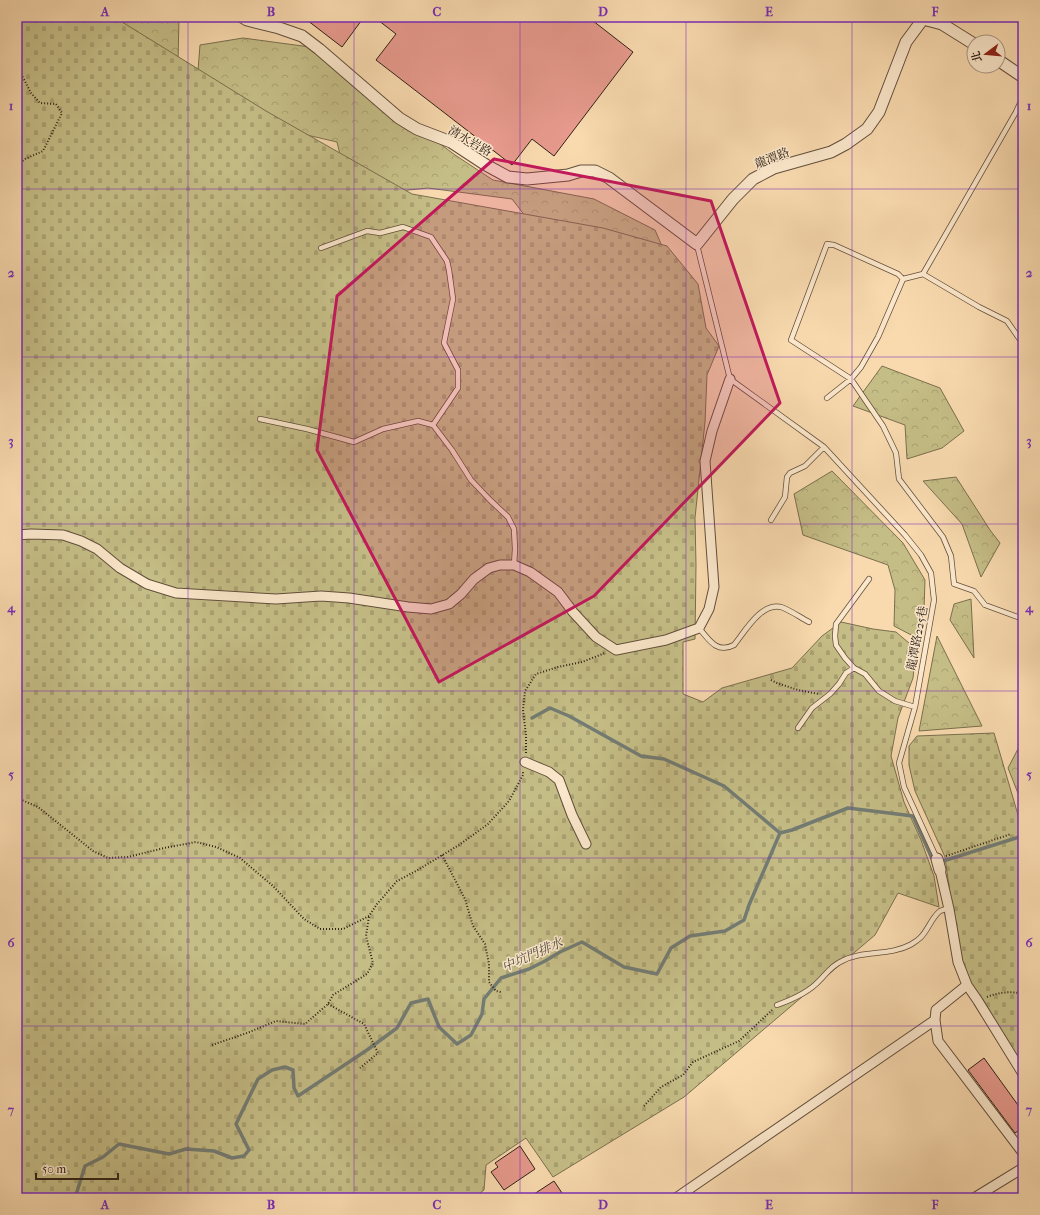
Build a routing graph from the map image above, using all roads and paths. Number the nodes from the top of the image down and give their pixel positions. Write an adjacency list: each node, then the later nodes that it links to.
1 (242, 17): 9 (street, 清水岩路)
2 (923, 18): 3 (street); 9 (street, 龍潭路)
3 (966, 39)
4 (1006, 65): 6 (street)
5 (17, 66): 8 (path)
6 (1023, 77)
7 (1023, 97): 11 (lane)
8 (17, 165)
9 (697, 244): 15 (lane)
10 (321, 248): 18 (lane)
11 (923, 274): 12 (lane); 13 (lane)
12 (903, 279): 14 (lane); 14 (lane)
13 (1023, 344)
14 (851, 378): 16 (lane); 24 (lane)
15 (730, 379): 19 (lane, 龍潭路225巷); 26 (street)
16 (827, 398)
17 (260, 419): 18 (lane)
18 (433, 425): 22 (lane)
19 (824, 447): 20 (lane); 31 (lane, 龍潭路225巷)
20 (771, 520)
21 (17, 535): 22 (street)
22 (514, 565): 27 (street)
23 (870, 579): 28 (lane)
24 (1023, 619)
25 (809, 622): 26 (lane)
26 (699, 628): 27 (street)
27 (616, 650): 33 (path)
28 (854, 668): 30 (lane); 31 (lane)
29 (772, 680): 30 (path)
30 (825, 698): 32 (lane)
31 (915, 707): 38 (lane, 龍潭路225巷)
32 (798, 728)
33 (525, 762): 36 (street); 37 (path)
34 (17, 798): 41 (path)
35 (1011, 834): 38 (path)
36 (586, 844)
37 (442, 855): 41 (path); 43 (path)
38 (937, 859): 39 (street)
39 (940, 870): 40 (street)
40 (949, 909): 42 (street); 47 (lane)
41 (369, 916): 46 (path)
42 (967, 985): 45 (street); 48 (street)
43 (501, 992)
44 (1023, 994): 45 (path)
45 (978, 1001): 51 (street)
46 (328, 1004): 49 (path); 50 (path)
47 (777, 1005): 52 (path)
48 (935, 1020): 53 (street); 55 (street)
49 (212, 1045)
50 (360, 1068)
51 (1023, 1074)
52 (644, 1106)
53 (1023, 1153)
54 (1023, 1168): 56 (street)
55 (676, 1198)
56 (974, 1198)

